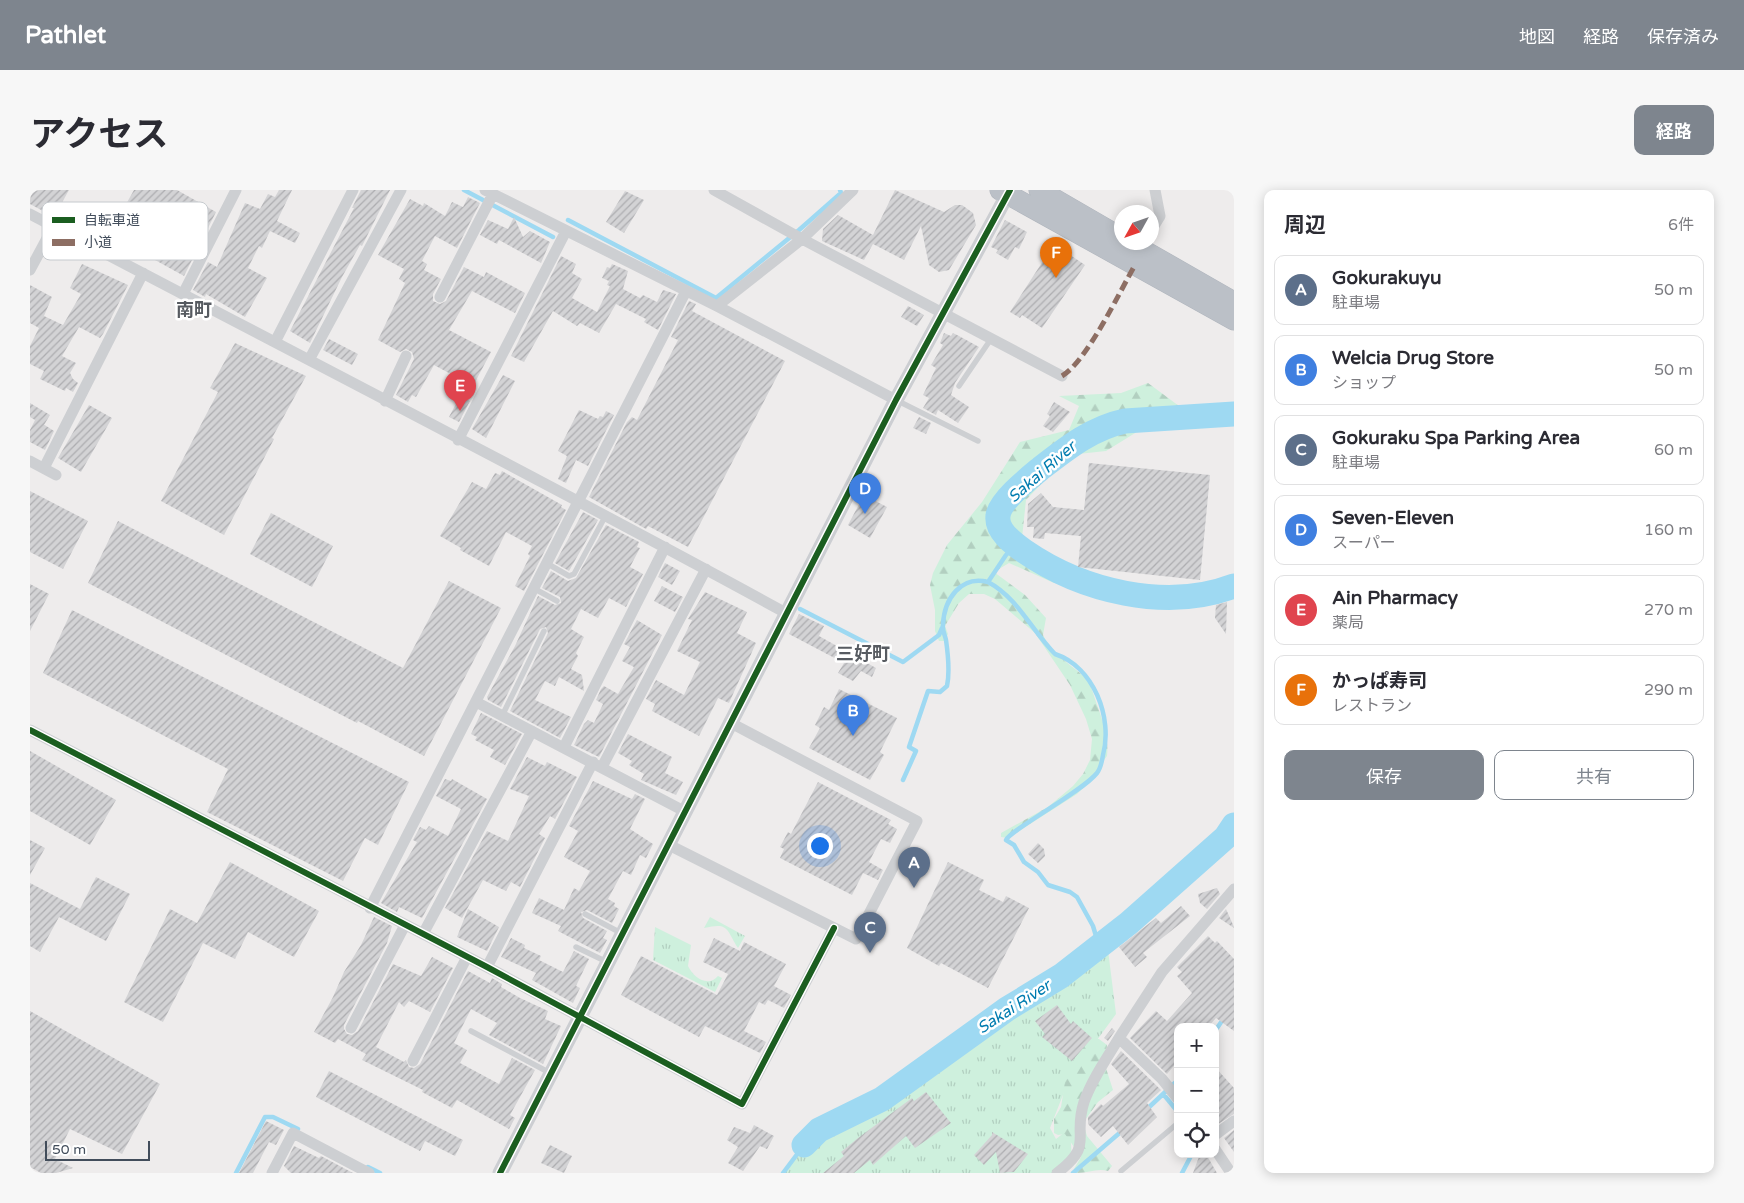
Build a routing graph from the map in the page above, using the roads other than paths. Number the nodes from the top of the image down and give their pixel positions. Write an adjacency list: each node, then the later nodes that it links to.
1 (236, 190): 16 (street)
2 (353, 190): 31 (street)
3 (401, 190): 33 (street)
4 (714, 190): 15 (street)
5 (853, 190): 15 (street)
6 (1039, 190): 14 (highway)
7 (1155, 190): 10 (street)
8 (487, 191): 13 (street); 25 (street)
9 (1006, 191): 28 (street); 29 (highway)
10 (1158, 205)
11 (30, 214): 12 (street)
12 (42, 220)
13 (566, 231): 23 (street); 38 (street)
14 (1114, 233)
15 (802, 239): 27 (street); 28 (street)
16 (208, 245)
17 (42, 247): 21 (street)
18 (1147, 250): 26 (highway)
19 (118, 260): 22 (street)
20 (200, 260): 24 (street)
21 (30, 270)
22 (143, 273): 24 (street); 41 (street)
23 (686, 292): 27 (street); 43 (street)
24 (183, 294): 31 (street)
25 (440, 297)
26 (1234, 302)
27 (717, 306): 36 (street)
28 (942, 313): 30 (street); 36 (street)
29 (1234, 320)
30 (991, 339): 34 (street); 35 (lane)
31 (275, 342): 33 (street)
32 (406, 356): 37 (street)
33 (309, 360): 37 (street)
34 (1062, 376)
35 (959, 386)
36 (896, 400): 39 (lane); 50 (street)
37 (385, 401): 38 (street)
38 (458, 440): 43 (street)
39 (978, 441)
40 (30, 461): 41 (street)
41 (44, 468): 42 (street)
42 (56, 474)
43 (580, 501): 44 (street); 46 (street)
44 (606, 515): 45 (street); 46 (lane)
45 (664, 547): 47 (street); 57 (street)
46 (548, 564): 48 (street)
47 (706, 569): 50 (street); 58 (street)
48 (535, 589): 49 (lane); 52 (street)
49 (557, 601)
50 (786, 613): 54 (street)
51 (544, 631): 53 (lane)
52 (476, 702): 53 (street); 62 (street)
53 (502, 716): 56 (street)
54 (729, 722): 59 (street); 65 (street)
55 (30, 730): 62 (street)
56 (532, 731): 57 (street); 67 (street)
57 (564, 747): 58 (street)
58 (598, 765): 59 (street); 71 (street)
59 (684, 811): 60 (street)
60 (667, 844): 65 (street); 66 (street)
61 (1234, 888): 75 (street)
62 (370, 908): 64 (street)
63 (585, 914): 66 (lane)
64 (405, 925): 67 (street); 73 (street)
65 (834, 928): 72 (street)
66 (622, 933): 70 (street)
67 (423, 934): 69 (street)
68 (576, 947): 70 (lane)
69 (467, 956): 71 (street); 76 (street)
70 (607, 962): 72 (street)
71 (487, 966): 72 (street)
72 (579, 1017): 77 (street)
73 (351, 1028)
74 (471, 1031): 77 (lane)
75 (1119, 1038): 78 (street); 87 (street)
76 (413, 1060)
77 (550, 1073): 86 (street)
78 (1174, 1094)
79 (1234, 1121): 81 (street)
80 (1174, 1126): 83 (lane)
81 (1219, 1132)
82 (1219, 1155): 88 (street)
83 (1121, 1171)
84 (364, 1172): 85 (street)
85 (272, 1173)
86 (500, 1173)
87 (1057, 1173)
88 (1231, 1173)

